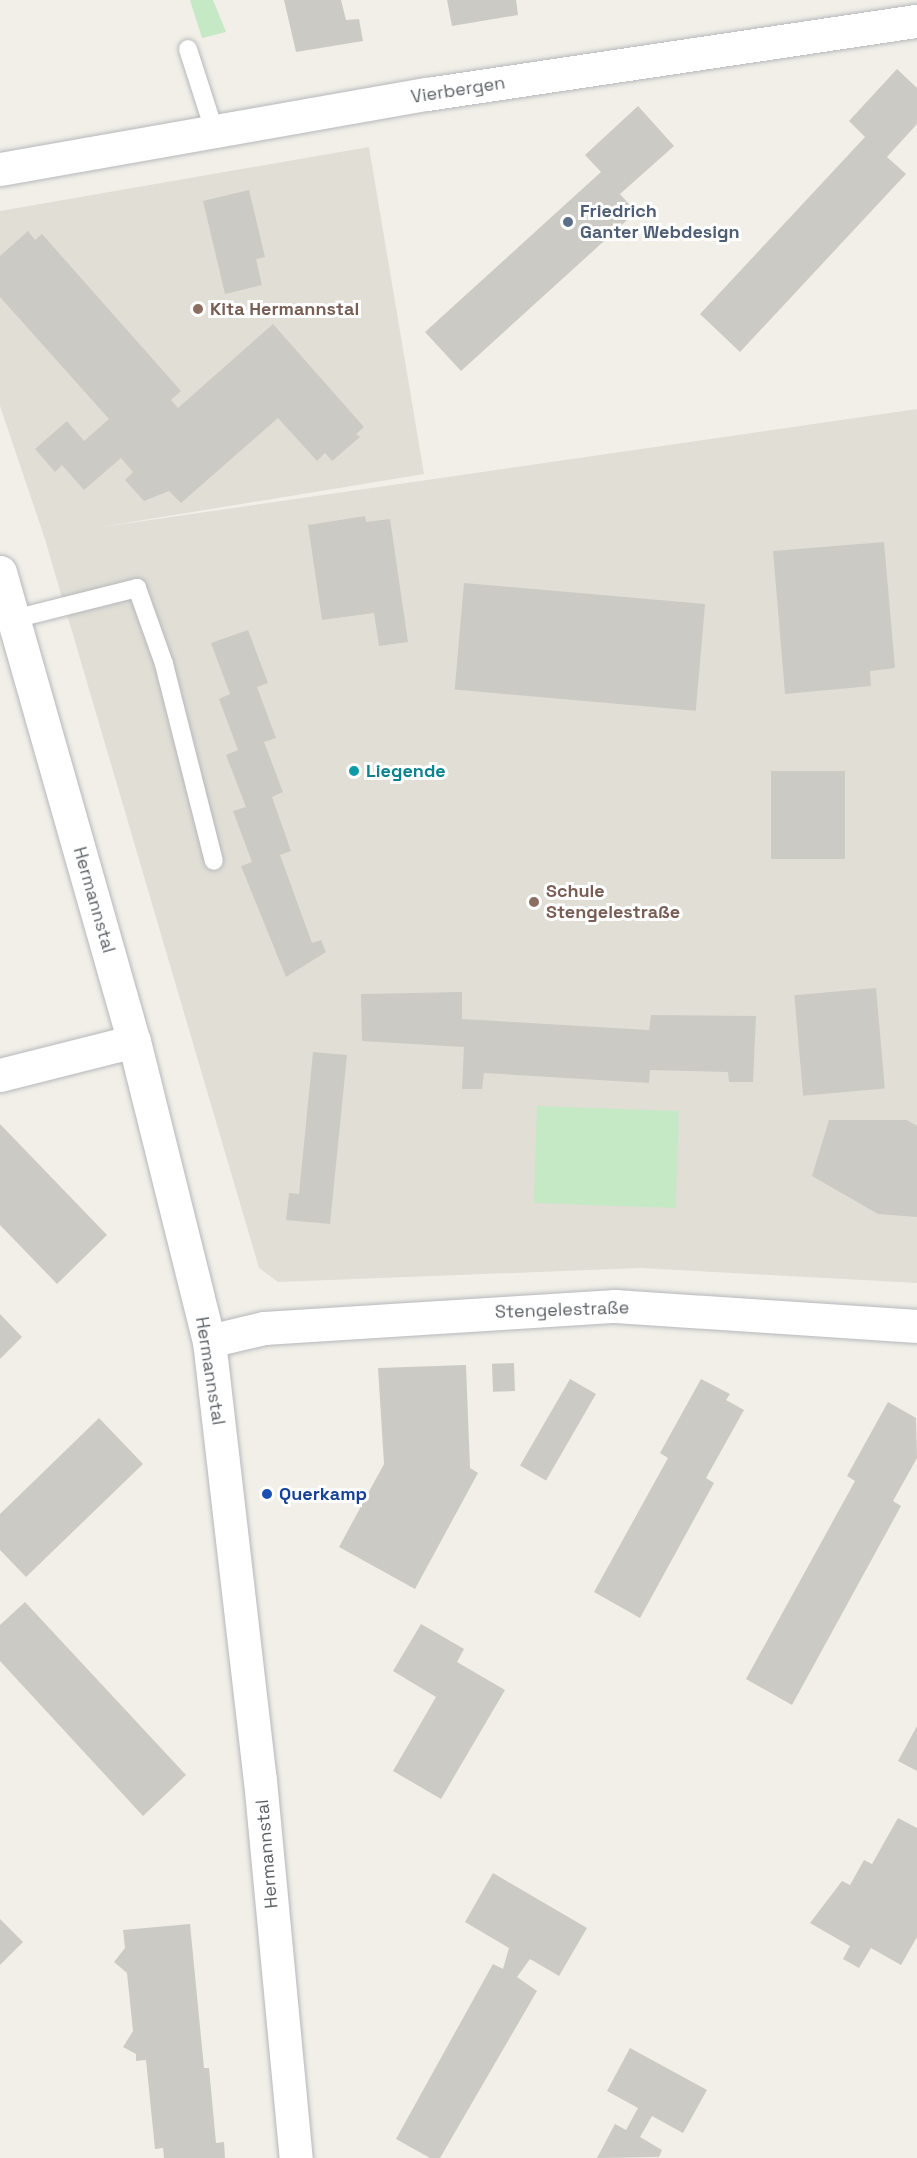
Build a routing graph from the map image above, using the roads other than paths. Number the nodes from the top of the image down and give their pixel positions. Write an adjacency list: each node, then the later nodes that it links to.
1 (917, 21): 3 (street, Vierbergen)
2 (188, 49): 3 (lane)
3 (214, 130): 4 (street, Vierbergen)
4 (0, 169)
5 (0, 572): 6 (street, Hermannstal)
6 (14, 619): 7 (lane); 8 (street, Hermannstal)
7 (214, 861)
8 (134, 1041): 9 (street); 11 (street, Hermannstal)
9 (0, 1075)
10 (917, 1326): 11 (street, Stengelestraße)
11 (209, 1341): 12 (street, Hermannstal)
12 (296, 2158)

